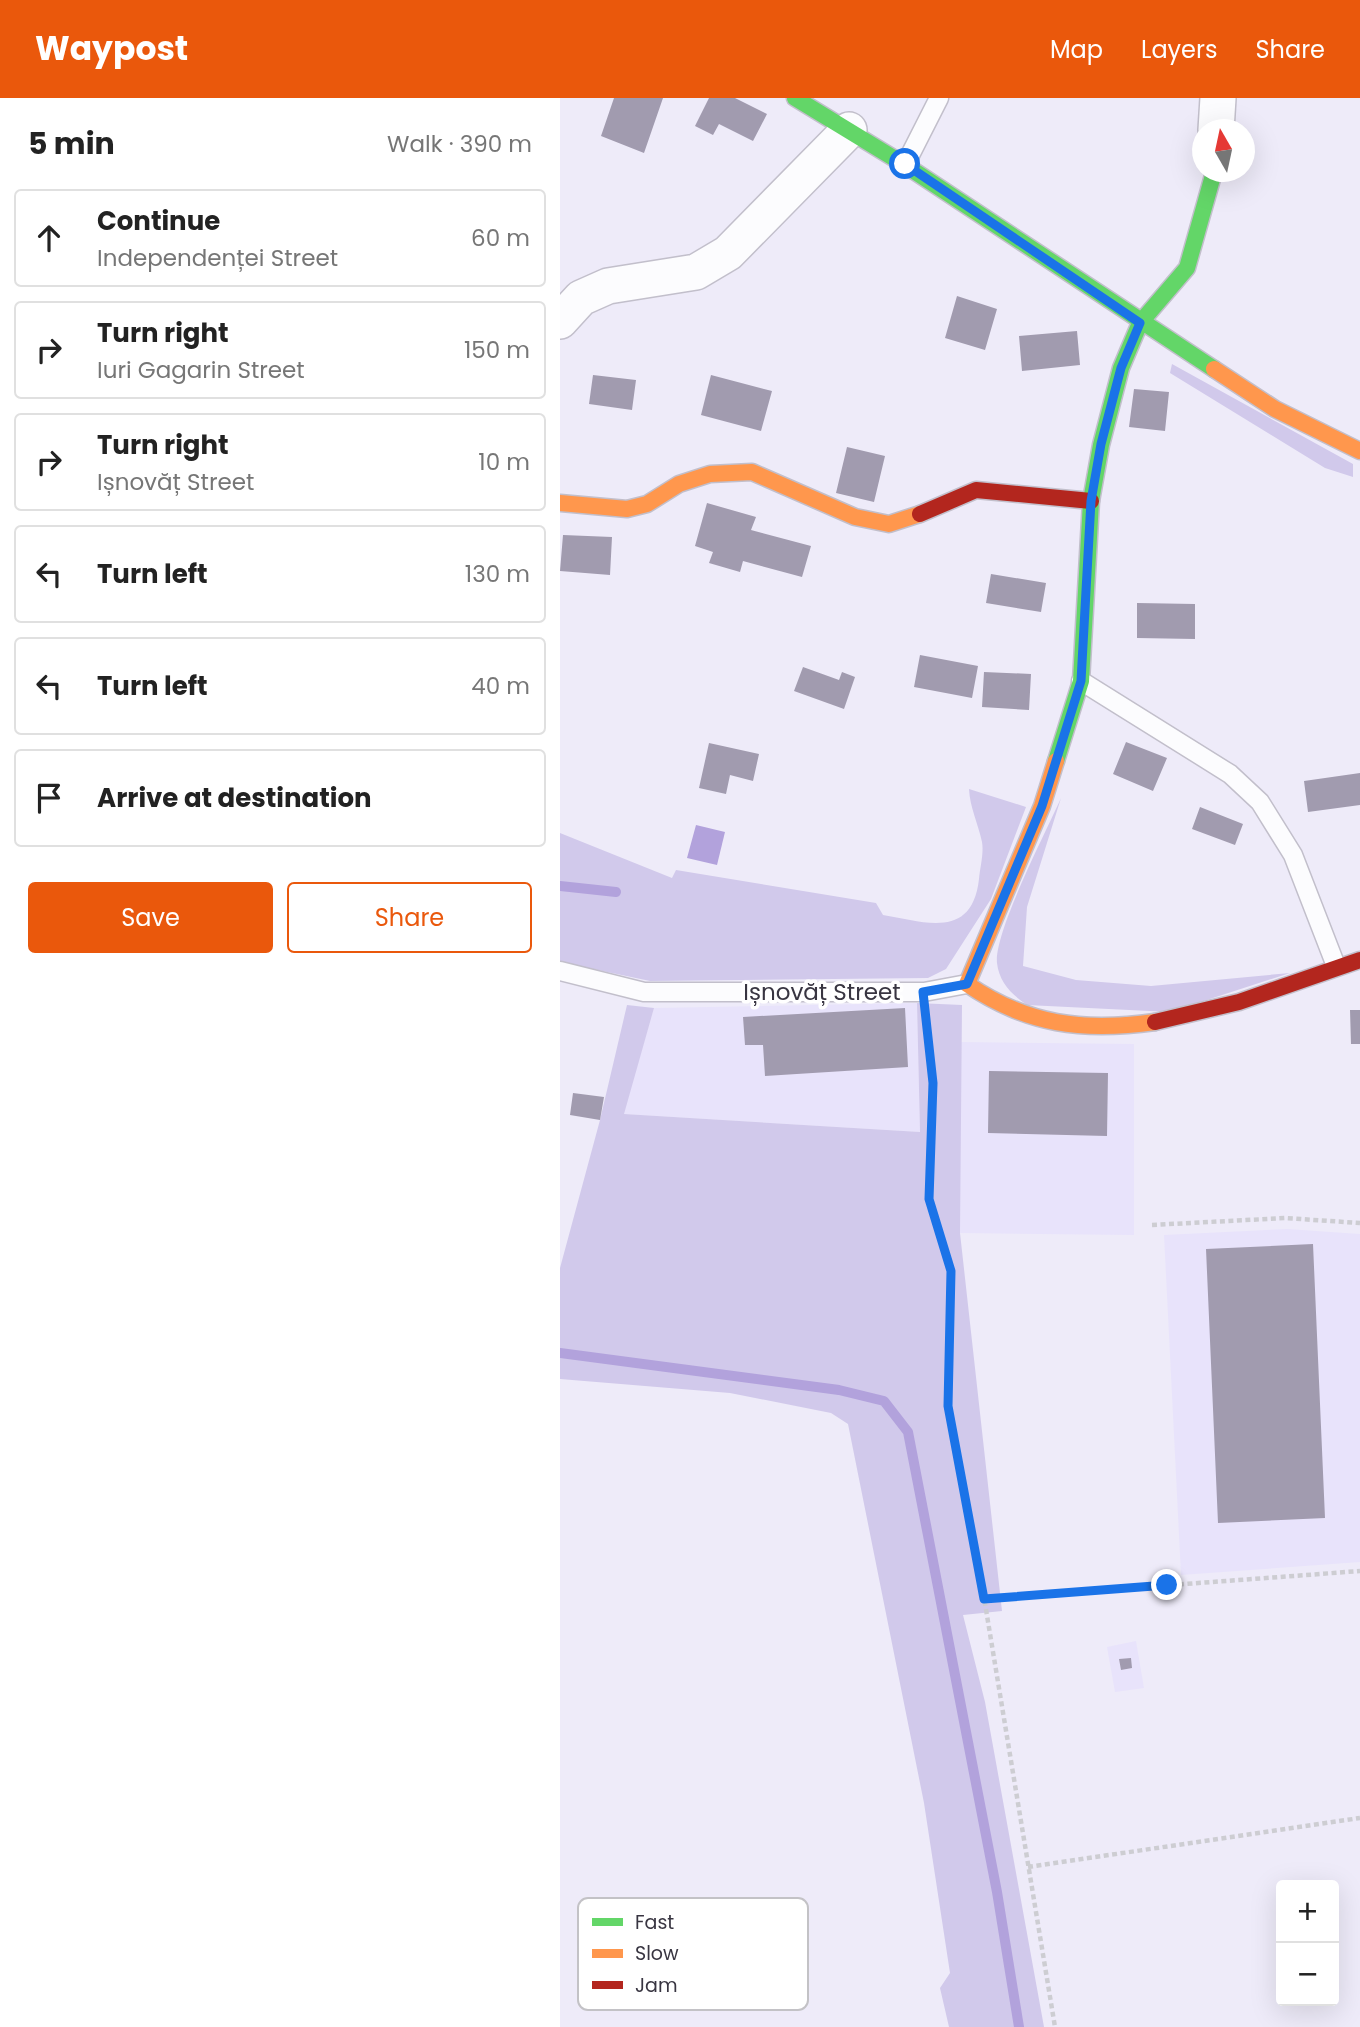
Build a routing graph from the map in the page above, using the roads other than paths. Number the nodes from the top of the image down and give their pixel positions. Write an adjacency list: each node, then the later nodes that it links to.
1 (795, 98): 5 (street)
2 (939, 98): 6 (lane)
3 (1218, 98): 4 (street)
4 (1217, 119)
5 (849, 130): 6 (street); 8 (street)
6 (905, 164): 9 (street)
7 (1211, 182): 9 (street)
8 (560, 321)
9 (1140, 323): 10 (street); 11 (street)
10 (1360, 451)
11 (1091, 501): 12 (street); 13 (street)
12 (560, 503)
13 (1081, 681): 15 (lane); 17 (street)
14 (1360, 960): 15 (street)
15 (1336, 967): 17 (street)
16 (560, 971): 17 (lane, Ișnovăț Street)
17 (967, 984)

